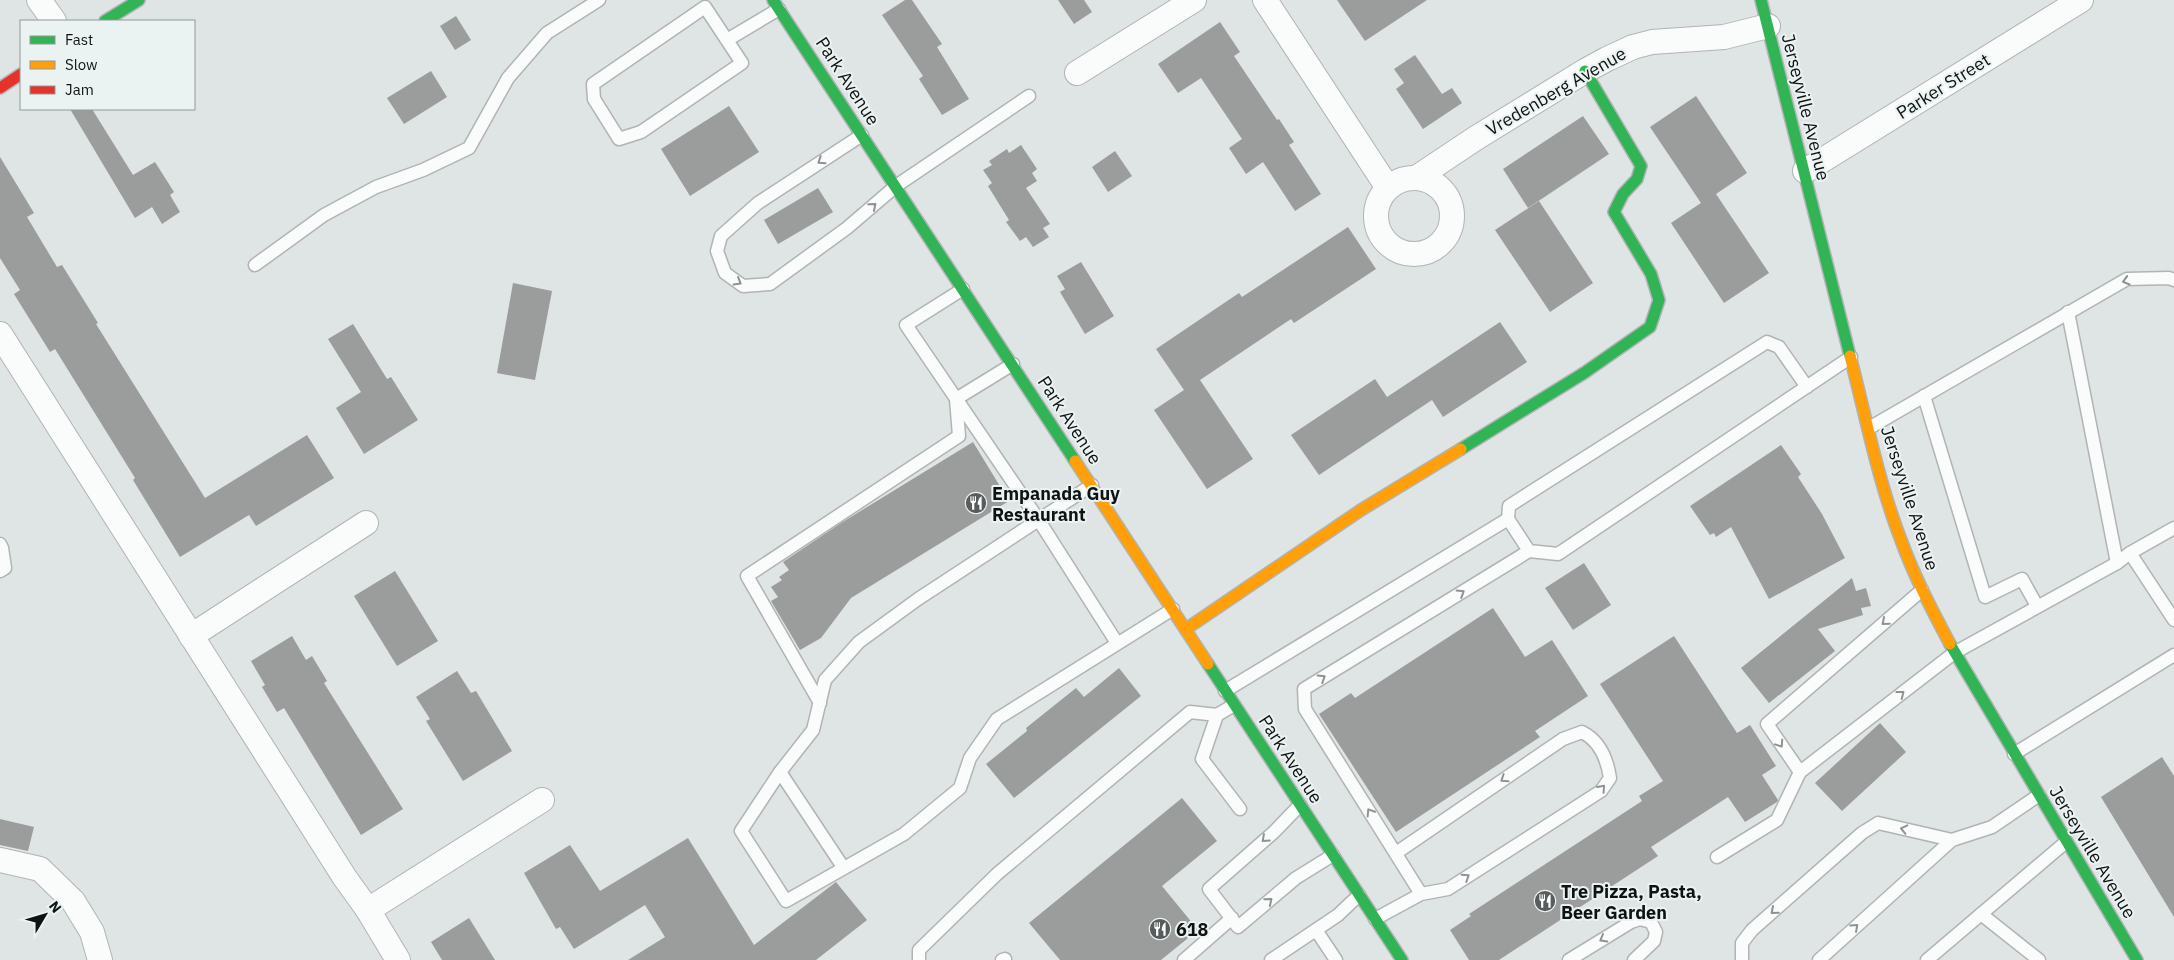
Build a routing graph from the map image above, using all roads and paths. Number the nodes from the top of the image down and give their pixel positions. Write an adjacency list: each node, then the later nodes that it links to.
1 (39, 0): 9 (street)
2 (139, 0): 10 (street)
3 (599, 0): 23 (lane)
4 (1194, 0): 14 (street)
5 (1265, 0): 22 (street)
6 (1761, 0): 11 (street, Jerseyville Avenue)
7 (2081, 0): 19 (street, Parker Street)
8 (776, 4): 12 (lane); 18 (street, Park Avenue)
9 (53, 20)
10 (107, 20)
11 (1768, 26): 13 (street, Vredenberg Avenue); 19 (street, Jerseyville Avenue)
12 (727, 40): 12 (lane)
13 (1585, 71): 20 (street, Vredenberg Avenue); 48 (street)
14 (1077, 74)
15 (20, 75): 16 (street)
16 (0, 88)
17 (1030, 96): 21 (lane)
18 (862, 134): 21 (street, Park Avenue); 21 (lane, one-way to 21)
19 (1805, 171): 28 (street, Jerseyville Avenue)
20 (1416, 178): 22 (street); 22 (street)
21 (896, 186): 25 (street, Park Avenue)
22 (1388, 188)
23 (255, 265)
24 (2174, 280): 26 (lane, one-way to 26)
25 (963, 289): 29 (street, Park Avenue); 32 (lane)
26 (2068, 312): 31 (lane); 42 (lane)
27 (0, 334): 49 (street)
28 (1851, 357): 30 (lane); 33 (street, Jerseyville Avenue)
29 (1013, 364): 32 (lane); 34 (street, Park Avenue)
30 (1807, 387): 35 (lane); 40 (lane)
31 (1924, 396): 33 (lane); 45 (lane)
32 (956, 399): 36 (lane); 54 (lane)
33 (1869, 428): 44 (street, Jerseyville Avenue)
34 (1092, 485): 36 (lane); 46 (street, Park Avenue)
35 (1508, 518): 40 (lane); 53 (lane)
36 (1038, 519): 50 (lane); 54 (lane)
37 (366, 522): 49 (street)
38 (2174, 528): 41 (lane)
39 (0, 544): 43 (lane)
40 (1529, 551): 66 (lane, one-way to 40)
41 (2130, 553): 42 (lane); 47 (lane)
42 (2116, 563): 45 (lane)
43 (0, 571)
44 (1922, 590): 51 (street, Jerseyville Avenue); 59 (lane, one-way to 59)
45 (2037, 606): 51 (lane)
46 (1173, 609): 48 (street, Park Avenue); 50 (lane)
47 (2174, 620)
48 (1186, 629): 53 (street, Park Avenue)
49 (191, 636): 73 (street)
50 (1117, 643): 70 (lane)
51 (1954, 653): 57 (street, Jerseyville Avenue); 59 (lane, one-way to 51)
52 (2174, 655): 57 (lane)
53 (1225, 691): 55 (street, Park Avenue)
54 (820, 703): 58 (lane)
55 (1234, 705): 56 (lane); 62 (street, Park Avenue)
56 (1217, 715): 63 (lane); 81 (lane)
57 (2014, 754): 60 (street, Jerseyville Avenue)
58 (780, 772): 70 (lane); 70 (lane)
59 (1800, 772): 68 (lane)
60 (2039, 795): 64 (lane); 65 (street, Jerseyville Avenue)
61 (542, 800): 73 (street)
62 (1300, 805): 67 (street, Park Avenue); 75 (lane, one-way to 75)
63 (1240, 810)
64 (1952, 840): 88 (lane, one-way to 88); 89 (lane, one-way to 64)
65 (2066, 842): 74 (lane); 78 (street, Jerseyville Avenue)
66 (1396, 853): 71 (lane); 71 (lane, one-way to 66)
67 (1333, 855): 72 (street, Park Avenue); 75 (lane, one-way to 67)
68 (1716, 857)
69 (0, 860): 79 (street)
70 (843, 867)
71 (1421, 894): 76 (lane)
72 (1359, 895): 76 (street, Park Avenue); 77 (lane)
73 (368, 910): 80 (street)
74 (1981, 914): 90 (lane); 91 (lane)
75 (1232, 918): 82 (lane)
76 (1375, 919): 85 (street, Park Avenue)
77 (1316, 930): 83 (lane); 84 (lane)
78 (2135, 956): 92 (lane)
79 (100, 960)
80 (398, 960)
81 (920, 960)
82 (1184, 960)
83 (1270, 960)
84 (1336, 960)
85 (1402, 960)
86 (1569, 960): 87 (lane, one-way to 86)
87 (1634, 960)
88 (1742, 960)
89 (1819, 960)
90 (1927, 960)
91 (2039, 960)
92 (2120, 960)

